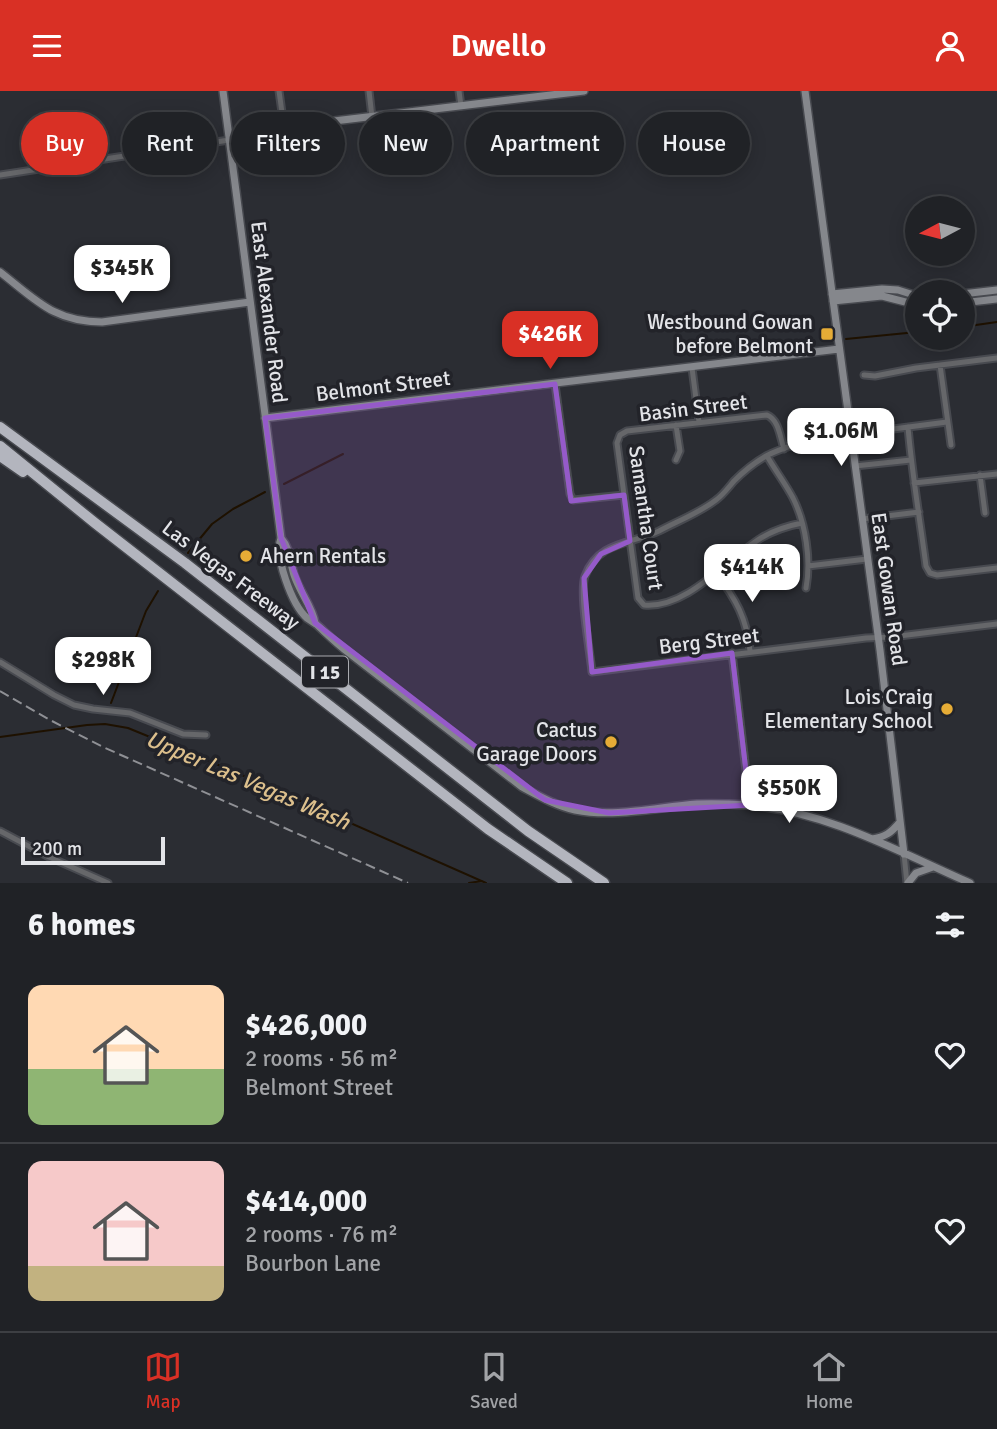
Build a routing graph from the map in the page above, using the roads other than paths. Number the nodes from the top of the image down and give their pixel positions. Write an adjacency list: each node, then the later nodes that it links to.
1 (223, 91): 13 (street, East Alexander Road)
2 (279, 91): 10 (street)
3 (369, 91): 11 (street)
4 (459, 91): 9 (street)
5 (513, 91): 8 (street)
6 (584, 91): 8 (street)
7 (805, 91): 19 (street, East Gowan Road)
8 (514, 100): 9 (street)
9 (461, 106): 12 (street)
10 (282, 112)
11 (371, 112)
12 (412, 112)
13 (229, 140): 14 (street); 21 (street, East Alexander Road)
14 (0, 175)
15 (0, 272): 21 (street)
16 (997, 290): 18 (street)
17 (905, 293): 19 (street)
18 (975, 293)
19 (832, 298): 22 (street); 24 (street, East Gowan Road)
20 (997, 299): 23 (street)
21 (250, 302): 30 (street, East Alexander Road)
22 (905, 302)
23 (975, 302)
24 (839, 349): 27 (street, Belmont Street); 36 (street, East Gowan Road)
25 (997, 358): 26 (street)
26 (940, 365): 28 (street); 32 (street)
27 (692, 368): 29 (street, Belmont Street); 31 (street)
28 (864, 375)
29 (555, 384): 30 (street, Belmont Street); 50 (street)
30 (265, 418): 68 (street, East Alexander Road)
31 (699, 422): 33 (street, Basin Street); 41 (street, Basin Street)
32 (947, 422): 34 (street); 39 (street)
33 (677, 425): 38 (street, Basin Street); 44 (street)
34 (908, 427): 37 (street); 45 (street)
35 (0, 428): 76 (highway, Las Vegas Freeway / I 15)
36 (850, 429): 41 (street); 46 (street, East Gowan Road)
37 (870, 432)
38 (620, 436): 50 (street, Samantha Court)
39 (951, 445)
40 (0, 446): 54 (highway, Las Vegas Freeway / I 15)
41 (784, 449): 43 (street)
42 (0, 456): 54 (highway)
43 (767, 456): 55 (street); 56 (street)
44 (676, 460)
45 (911, 460): 46 (street); 49 (street)
46 (855, 466): 53 (street, East Gowan Road)
47 (997, 474): 48 (street)
48 (980, 475): 49 (street); 52 (street)
49 (914, 483): 51 (street)
50 (624, 495): 56 (street, Samantha Court)
51 (919, 512): 53 (street); 59 (street)
52 (985, 513)
53 (862, 519): 57 (street, East Gowan Road)
54 (95, 523): 75 (highway, Las Vegas Freeway / I 15)
55 (802, 523): 58 (street); 60 (street)
56 (630, 541): 60 (street, Samantha Court); 65 (street, Berg Street)
57 (867, 559): 58 (street); 63 (street, East Gowan Road)
58 (808, 566): 61 (street)
59 (997, 568)
60 (716, 573): 64 (street)
61 (806, 588)
62 (997, 624): 63 (street, Berg Street)
63 (879, 637): 64 (street, Berg Street); 69 (street, East Gowan Road)
64 (750, 651): 65 (street, Berg Street)
65 (732, 653): 68 (street)
66 (0, 662): 67 (street)
67 (206, 735)
68 (750, 805): 71 (street)
69 (900, 822): 71 (street); 72 (street, East Gowan Road)
70 (0, 831): 74 (street)
71 (870, 839): 72 (street)
72 (904, 853): 73 (street); 77 (street, East Gowan Road)
73 (934, 867): 77 (street); 78 (street)
74 (108, 883)
75 (567, 883)
76 (604, 883)
77 (908, 883)
78 (970, 883)

